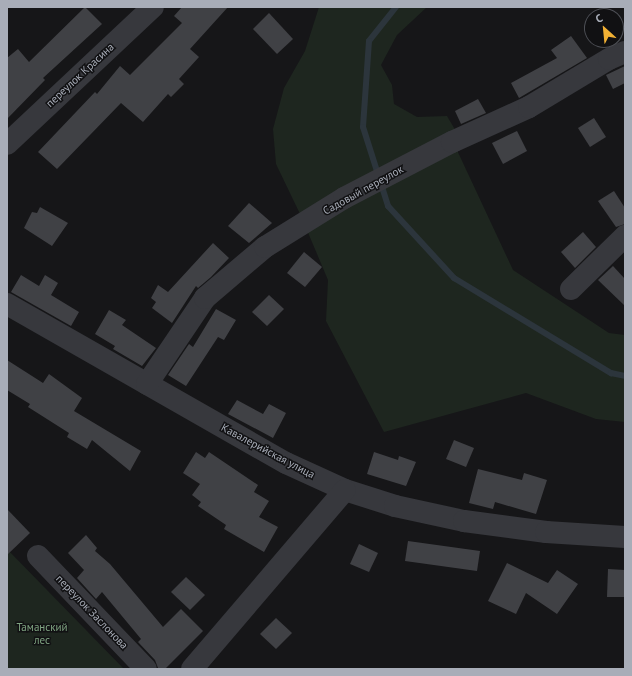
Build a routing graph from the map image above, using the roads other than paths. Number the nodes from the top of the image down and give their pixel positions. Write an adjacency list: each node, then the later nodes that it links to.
1 (153, 7): 3 (street, переулок Красина)
2 (625, 52): 7 (street, Садовый переулок)
3 (7, 144)
4 (625, 236): 5 (street)
5 (571, 289)
6 (7, 304): 7 (street, Кавалерийская улица)
7 (147, 384): 8 (street, Кавалерийская улица)
8 (345, 490): 9 (street, Кавалерийская улица); 12 (street)
9 (625, 537)
10 (38, 556): 11 (street, переулок Заслонова)
11 (146, 669)
12 (192, 669)

